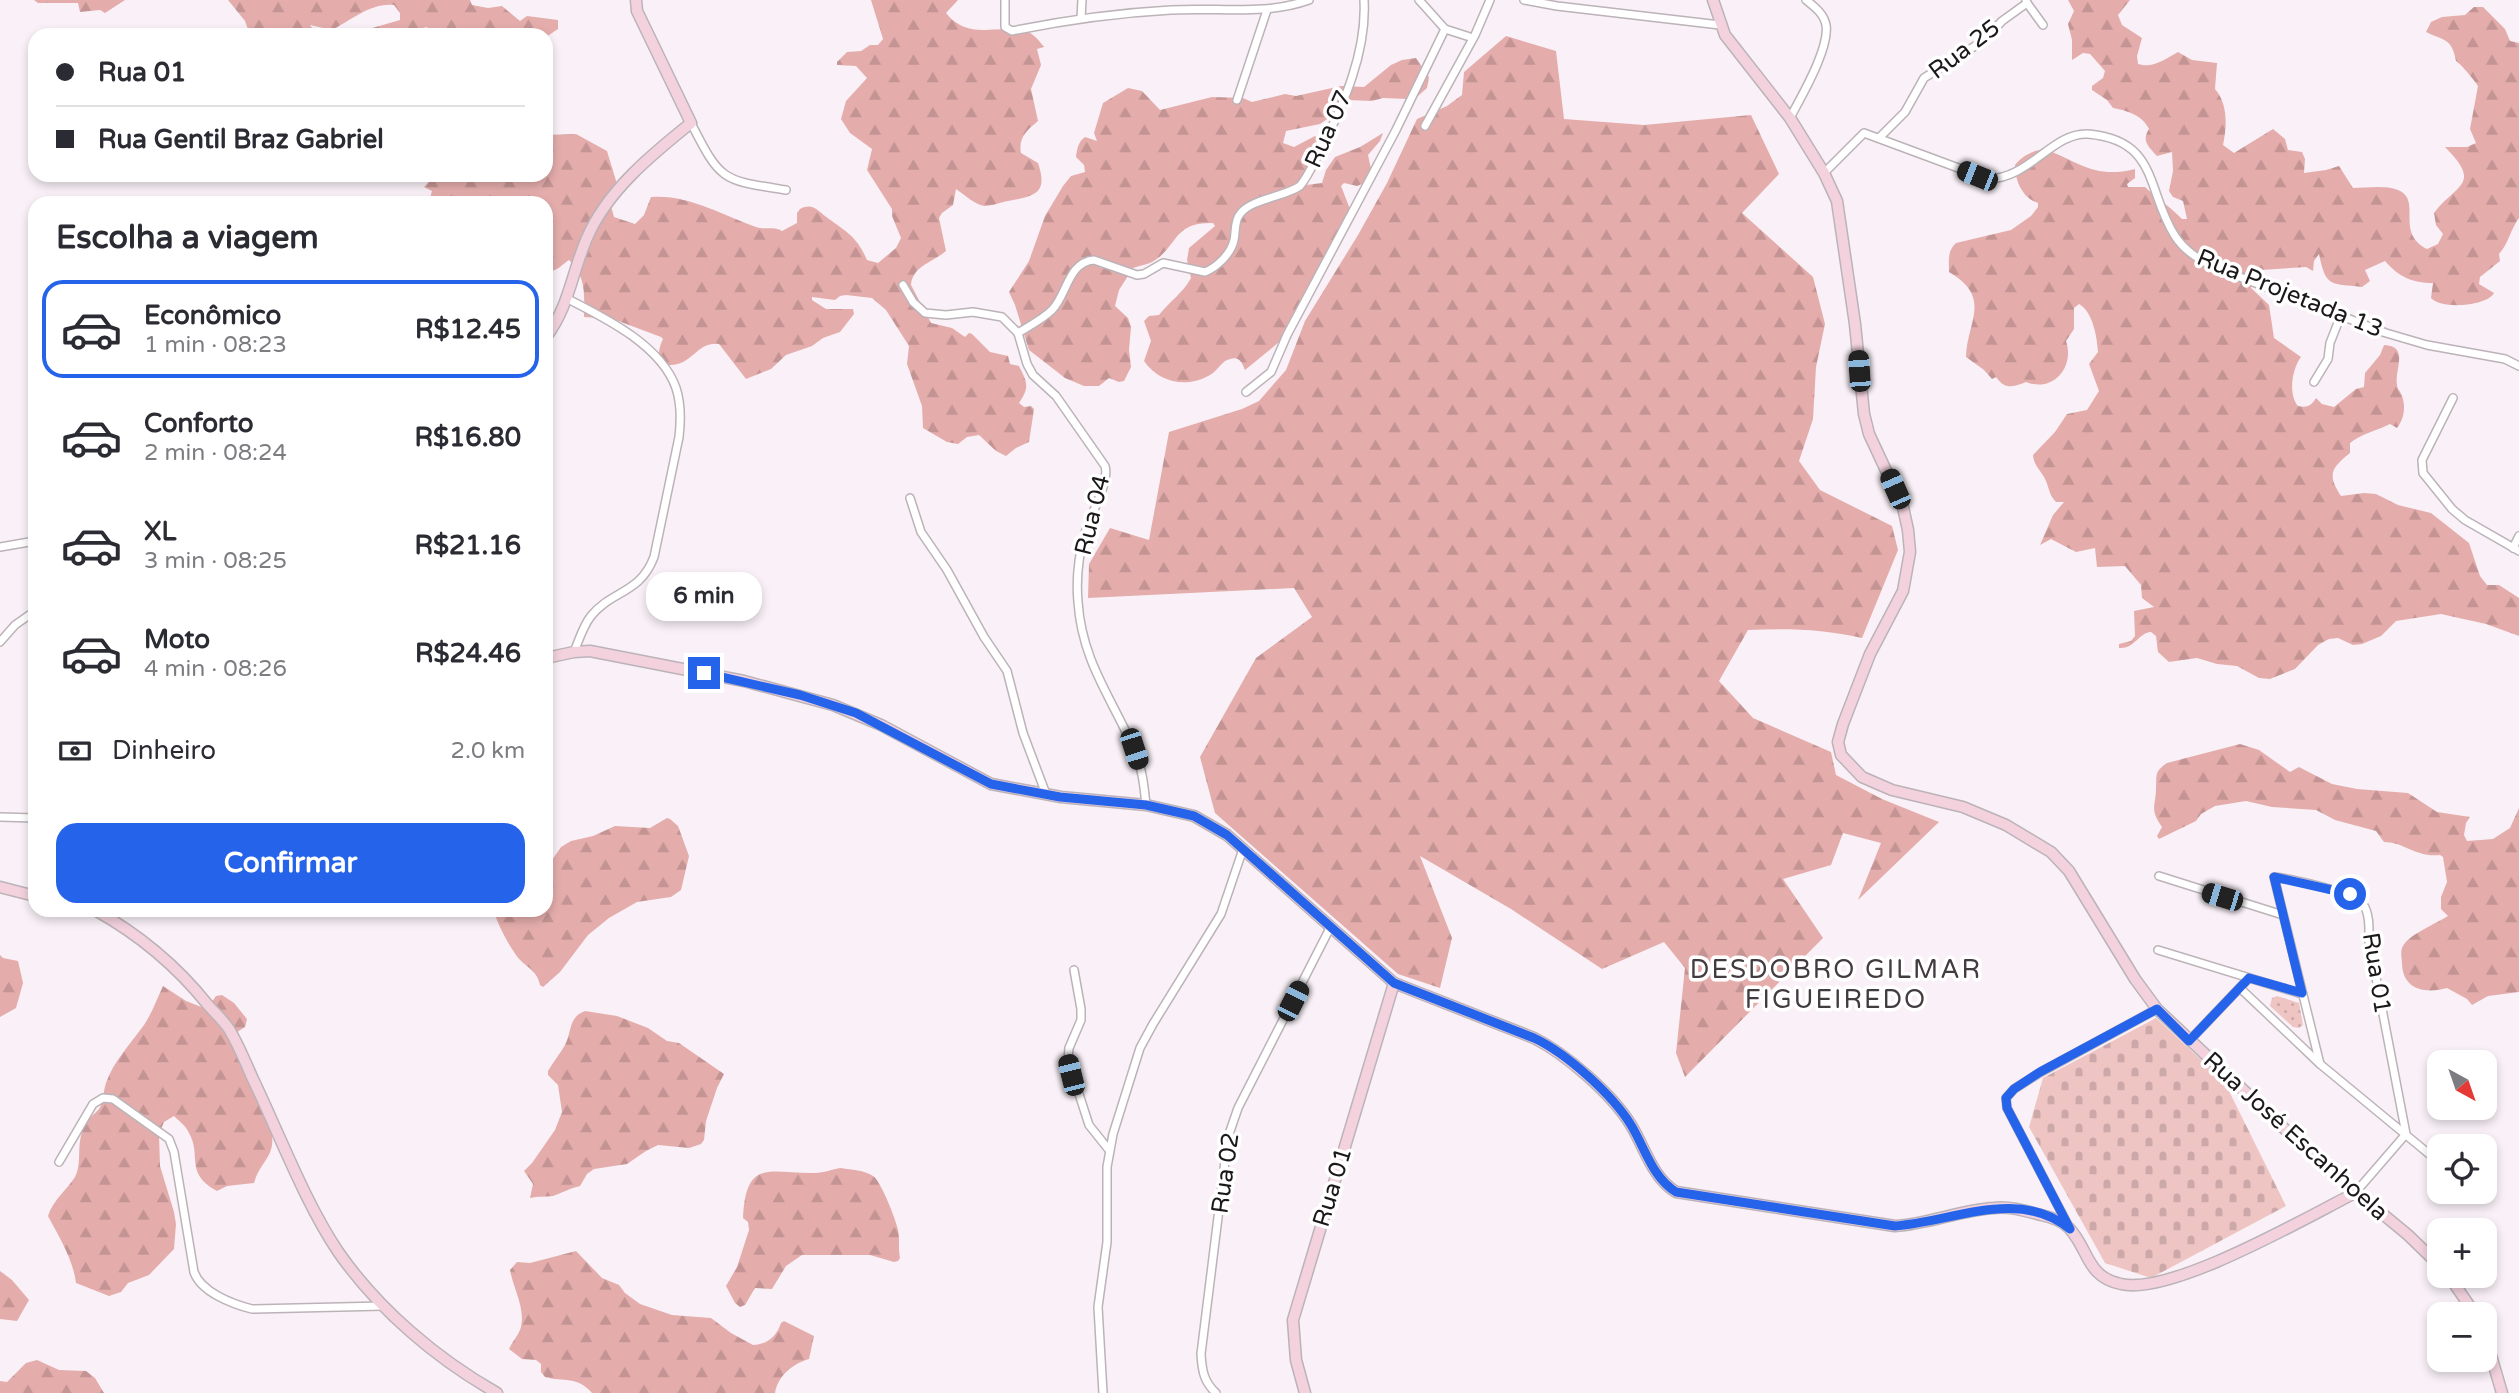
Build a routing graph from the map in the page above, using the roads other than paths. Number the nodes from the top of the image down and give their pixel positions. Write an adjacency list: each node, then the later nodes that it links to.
1 (636, 0): 20 (street)
2 (1005, 0): 13 (street)
3 (1082, 0): 13 (street)
4 (1309, 0): 12 (street)
5 (1364, 0): 29 (street, Rua 07)
6 (1419, 0): 16 (street)
7 (1490, 0): 17 (street)
8 (1524, 0): 14 (street)
9 (1713, 0): 14 (street)
10 (1806, 0): 19 (street)
11 (2026, 1): 15 (street); 22 (street, Rua 25)
12 (1267, 10): 13 (street); 18 (street)
13 (1081, 18)
14 (1720, 25): 19 (street)
15 (2043, 25)
16 (1445, 29): 17 (street); 32 (street)
17 (1473, 38): 21 (street)
18 (1237, 100)
19 (1790, 118): 23 (street)
20 (691, 123): 24 (street); 26 (street)
21 (1425, 126)
22 (1880, 138): 23 (street); 27 (street, Rua Projetada 13)
23 (1824, 173): 60 (street, Rua José Escanhoela)
24 (786, 190)
25 (903, 285): 29 (street)
26 (568, 299): 28 (street); 41 (street)
27 (2341, 315): 30 (street, Rua Projetada 13); 31 (street)
28 (553, 327)
29 (1018, 332): 44 (street, Rua 04)
30 (2519, 366)
31 (2314, 382)
32 (1246, 392)
33 (2453, 398): 38 (street)
34 (910, 498): 43 (street)
35 (2519, 536): 38 (street)
36 (28, 542): 37 (street)
37 (0, 547)
38 (2516, 549)
39 (28, 616): 40 (street)
40 (0, 642)
41 (575, 652): 42 (street); 43 (street)
42 (553, 657)
43 (1046, 794): 44 (street)
44 (1146, 805): 47 (street)
45 (0, 817): 46 (street)
46 (28, 818)
47 (1242, 849): 53 (street); 64 (street)
48 (2159, 877): 51 (street)
49 (0, 887): 50 (street)
50 (28, 893)
51 (2283, 915): 59 (street); 63 (street, Rua 01)
52 (108, 917): 70 (street)
53 (1330, 928): 57 (street); 74 (street, Rua 02)
54 (2158, 950): 56 (street)
55 (1074, 970): 64 (street)
56 (2249, 978): 58 (street); 59 (street)
57 (1394, 983): 68 (street); 75 (street, Rua 01)
58 (2240, 988): 61 (street); 62 (street)
59 (2302, 993): 62 (street)
60 (2157, 1009): 61 (street, Rua José Escanhoela); 68 (street)
61 (2189, 1041): 67 (street, Rua José Escanhoela)
62 (2320, 1064): 63 (street)
63 (2406, 1134): 65 (street); 67 (street)
64 (1109, 1150): 73 (street)
65 (2427, 1152)
66 (59, 1161): 70 (street)
67 (2356, 1192): 68 (street); 69 (street, Rua José Escanhoela)
68 (2070, 1229)
69 (2427, 1253)
70 (383, 1306): 72 (street)
71 (2496, 1372): 76 (street)
72 (497, 1393)
73 (1103, 1393)
74 (1216, 1393)
75 (1305, 1393)
76 (2502, 1393)

